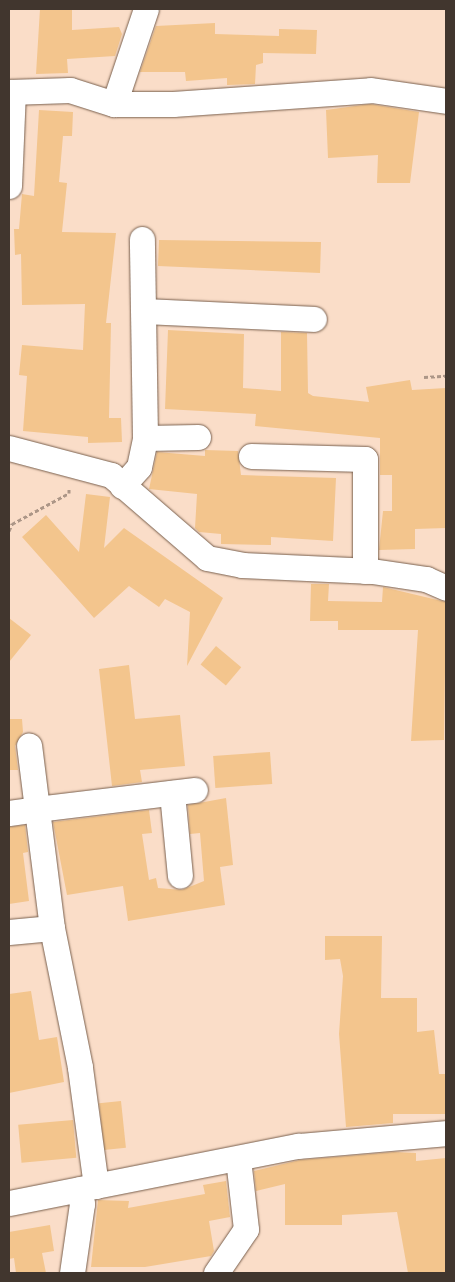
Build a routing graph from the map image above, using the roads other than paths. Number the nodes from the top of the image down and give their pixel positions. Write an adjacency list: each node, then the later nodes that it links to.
1 (146, 9): 4 (street)
2 (11, 92): 4 (street); 5 (street)
3 (446, 102): 4 (street)
4 (114, 104)
5 (9, 186)
6 (142, 239): 7 (street)
7 (146, 312): 8 (street); 10 (street)
8 (314, 319)
9 (198, 437): 10 (street)
10 (146, 438): 13 (street)
11 (9, 448): 13 (street)
12 (250, 456): 14 (street)
13 (122, 486): 14 (street)
14 (365, 571): 15 (street)
15 (446, 588)
16 (29, 745): 17 (street)
17 (38, 809): 18 (street); 19 (street); 20 (street)
18 (9, 812)
19 (180, 876)
20 (52, 928): 21 (street); 24 (street)
21 (9, 932)
22 (446, 1133): 23 (street)
23 (238, 1159): 24 (street); 27 (street)
24 (88, 1188): 25 (street); 26 (street)
25 (9, 1203)
26 (72, 1273)
27 (216, 1273)

